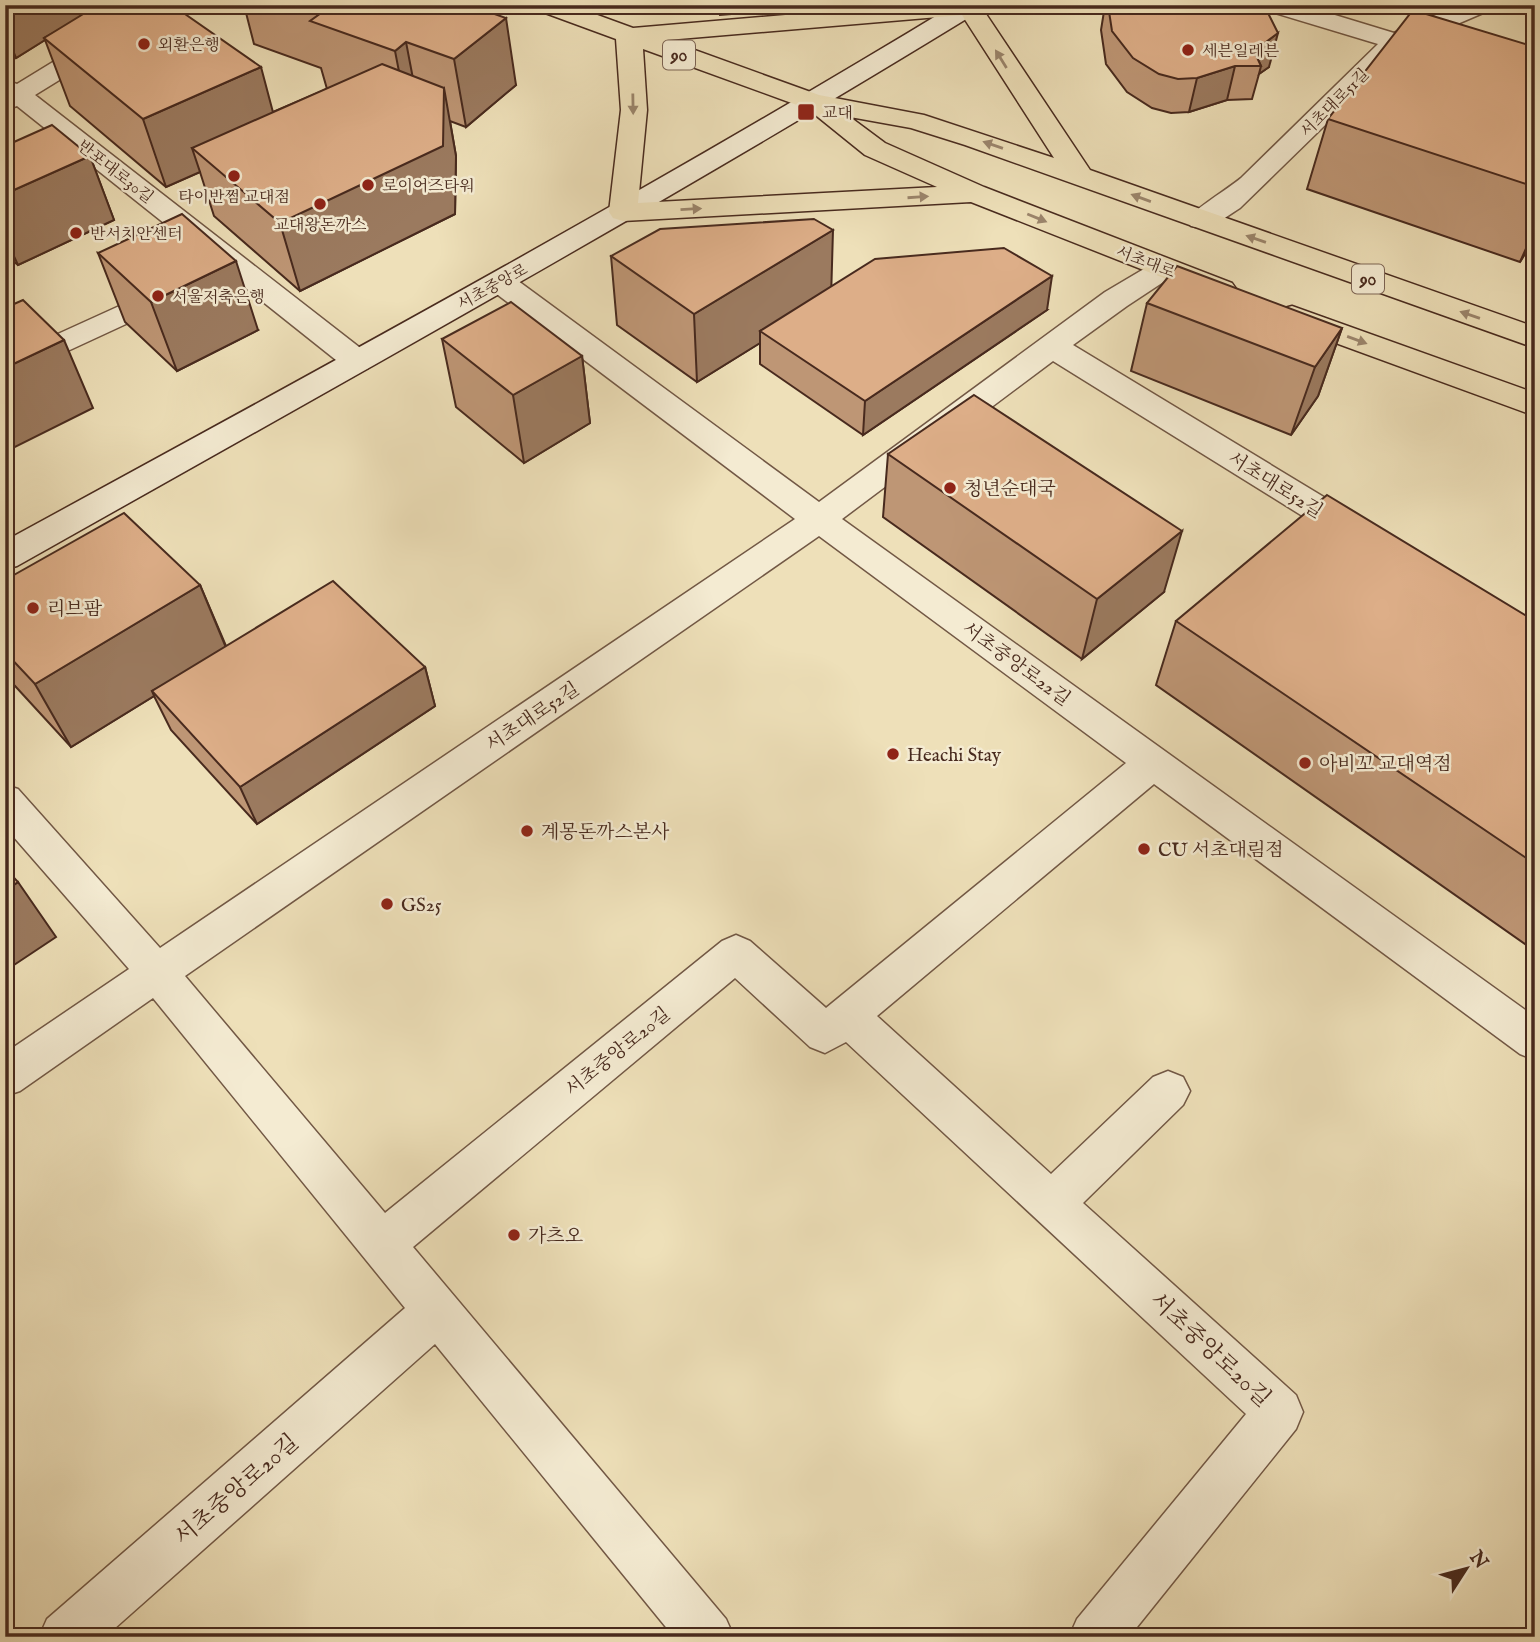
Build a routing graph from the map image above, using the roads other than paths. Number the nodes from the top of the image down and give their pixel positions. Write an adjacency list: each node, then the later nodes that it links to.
1 (164, 5): 9 (street)
2 (546, 5): 6 (main road, 서초대로 / 90)
3 (1274, 5): 7 (street)
4 (1481, 5): 7 (street, 서초대로51길)
5 (970, 6): 6 (main road); 10 (street, 서초중앙로); 11 (main road, one-way to 5)
6 (629, 36): 10 (main road, 서초대로 / 90); 13 (main road, one-way to 13)
7 (1396, 41): 8 (street); 14 (street, 서초대로51길)
8 (1434, 52)
9 (10, 94): 16 (street, 반포대로30길)
10 (813, 102): 11 (main road, 서초대로 / 90, one-way to 10); 12 (main road, 서초대로 / 90); 13 (street, 서초중앙로)
11 (1080, 176): 14 (main road, 서초대로 / 90, one-way to 11)
12 (974, 193): 13 (main road, one-way to 12); 15 (main road, 서초대로 / 90, one-way to 15)
13 (623, 212): 17 (street, 서초중앙로)
14 (1201, 220): 18 (main road, 서초대로 / 90, one-way to 14)
15 (1164, 269): 19 (street, 서초대로52길); 22 (main road, 서초대로 / 90, one-way to 22)
16 (211, 273): 20 (street, 반포대로30길); 21 (street)
17 (500, 282): 20 (street, 서초중앙로); 23 (street, 서초중앙로22길)
18 (1535, 338)
19 (1052, 346): 23 (street, 서초대로52길); 24 (street, 서초대로52길)
20 (356, 361): 25 (street, 서초중앙로)
21 (5, 370)
22 (1535, 405)
23 (820, 519): 26 (street, 서초중앙로22길); 28 (street, 서초대로52길)
24 (1382, 549)
25 (5, 557)
26 (1154, 762): 29 (street, 서초중앙로20길); 30 (street, 서초중앙로22길)
27 (5, 800): 28 (street)
28 (157, 973): 31 (street, 서초대로52길); 34 (street)
29 (848, 1017): 33 (street, 서초중앙로20길); 34 (street, 서초중앙로20길)
30 (1535, 1041)
31 (5, 1077)
32 (1168, 1091): 33 (street)
33 (1052, 1203): 38 (street, 서초중앙로20길)
34 (382, 1244): 35 (street)
35 (437, 1311): 36 (street, 서초중앙로20길); 37 (street)
36 (65, 1637)
37 (708, 1637)
38 (1095, 1637)

